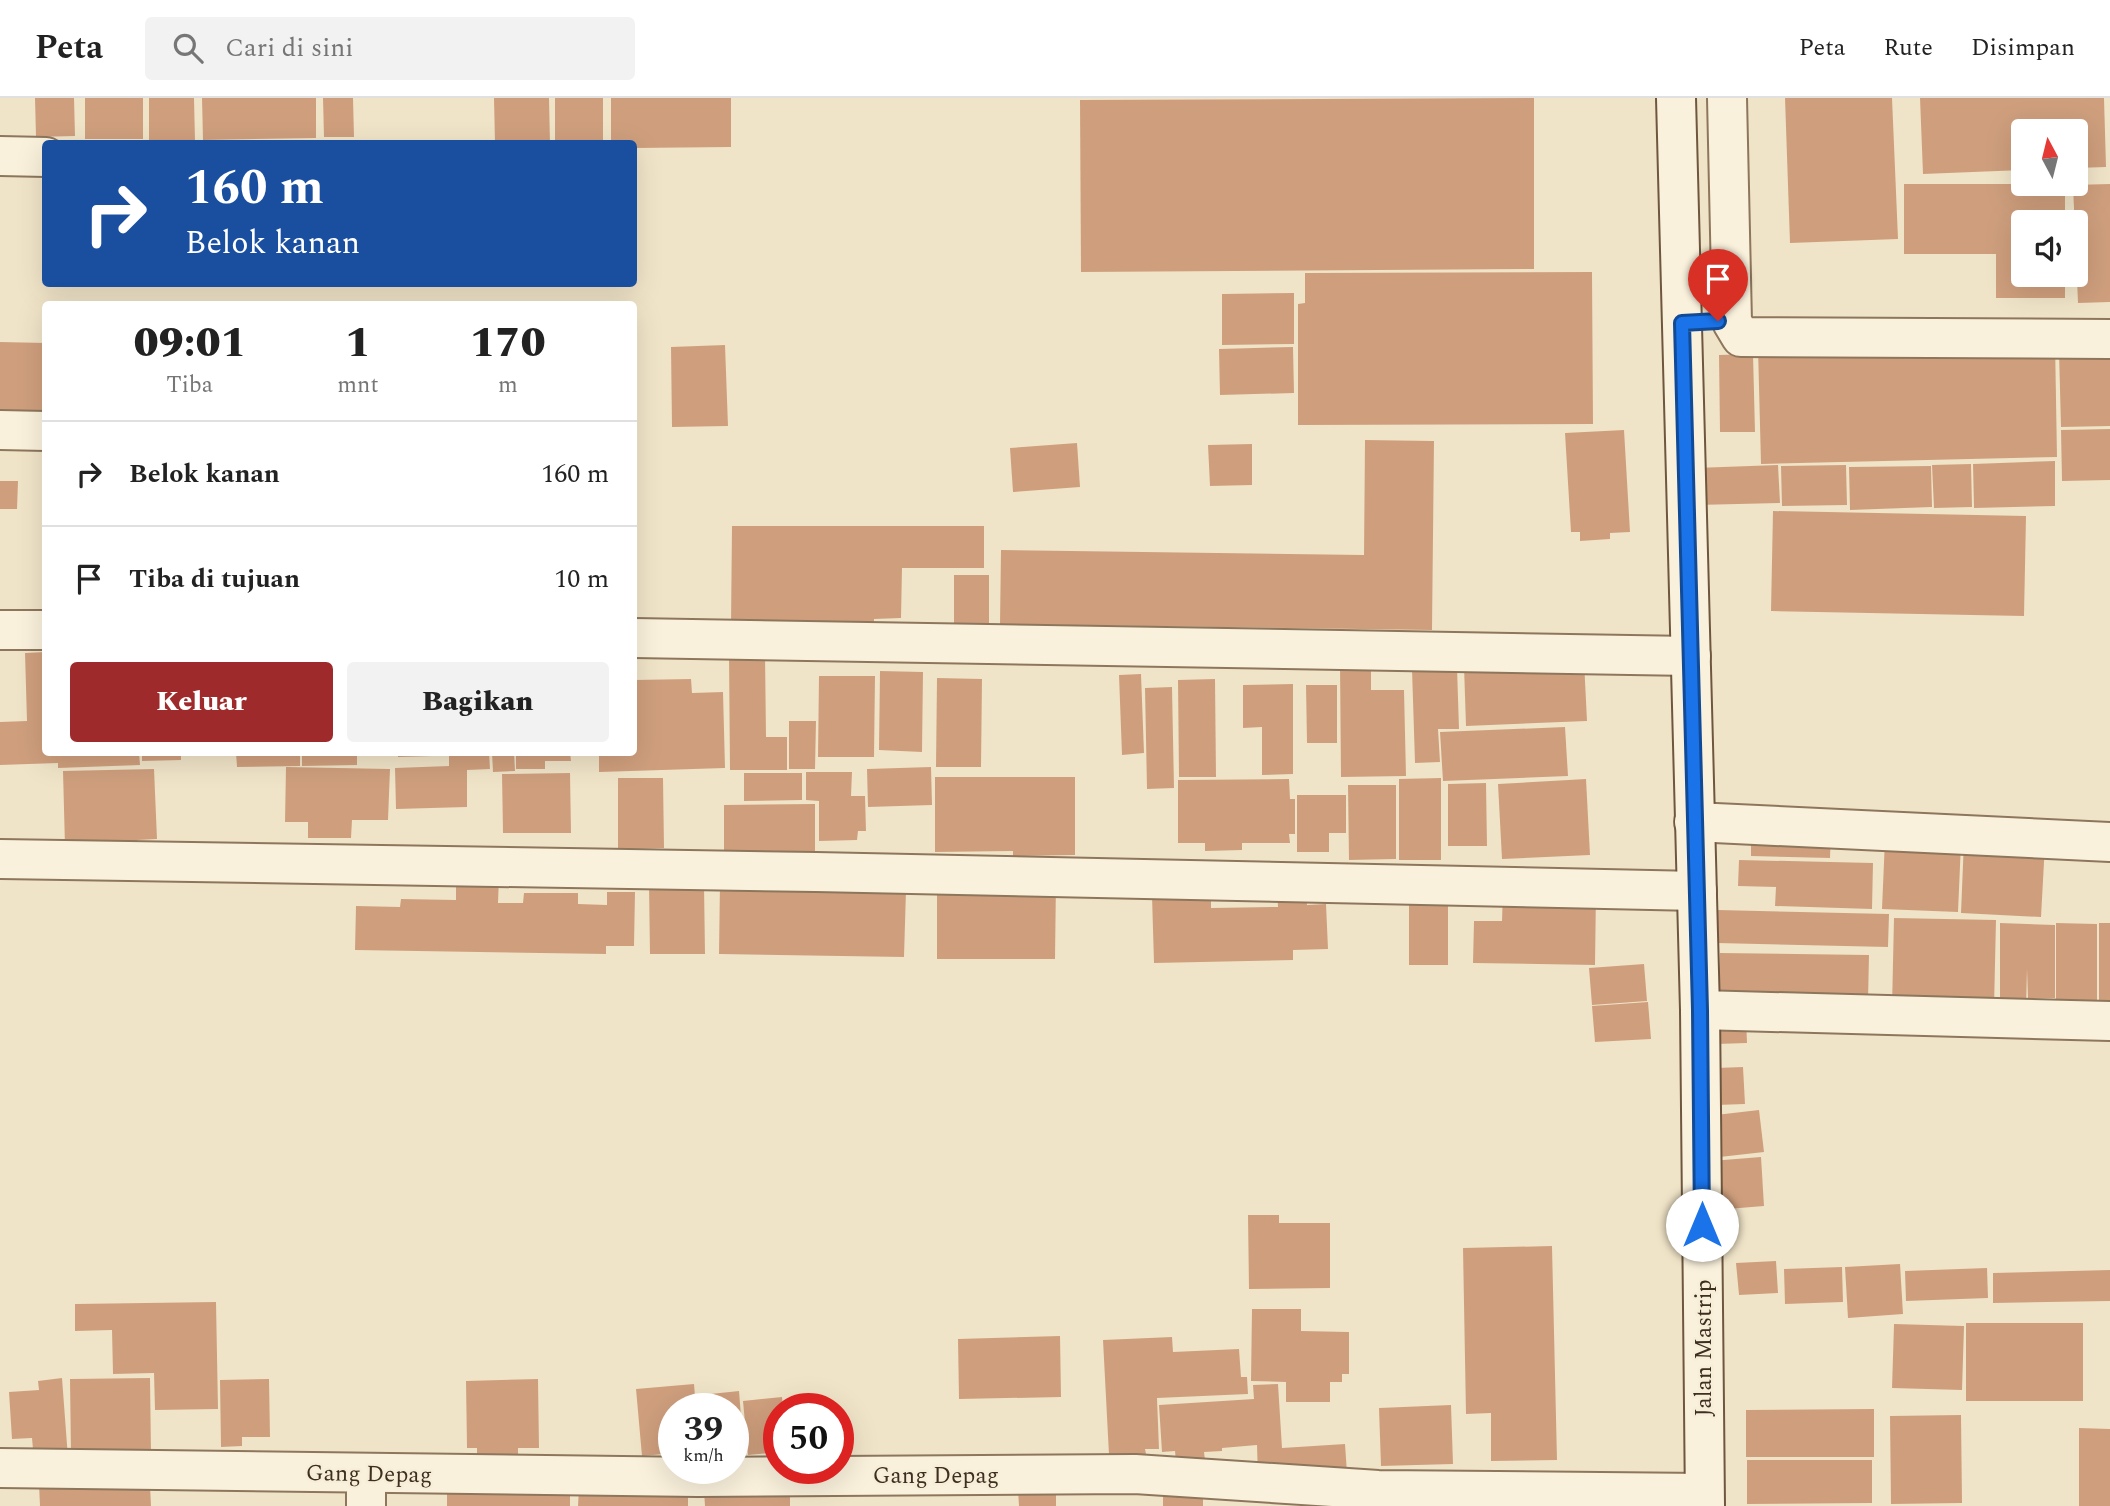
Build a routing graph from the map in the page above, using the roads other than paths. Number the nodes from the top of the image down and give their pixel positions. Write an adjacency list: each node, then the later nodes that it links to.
1 (1676, 98): 6 (street, Jalan Mastrip)
2 (1727, 98): 5 (street)
3 (0, 156): 4 (street)
4 (42, 157)
5 (1732, 322): 6 (street); 7 (street)
6 (1682, 323): 13 (street, Jalan Mastrip)
7 (2110, 339)
8 (0, 430): 9 (street)
9 (42, 431)
10 (0, 630): 11 (street)
11 (42, 631)
12 (637, 638): 13 (street)
13 (1692, 656): 14 (street, Jalan Mastrip)
14 (1695, 822): 15 (street); 17 (street, Jalan Mastrip)
15 (2110, 842)
16 (0, 859): 17 (street)
17 (1697, 891): 18 (street, Jalan Mastrip)
18 (1700, 1010): 19 (street); 23 (street, Jalan Mastrip)
19 (2110, 1021)
20 (0, 1468): 21 (street, Gang Depag)
21 (366, 1490): 22 (street, Gang Depag)
22 (698, 1492): 23 (street, Gang Depag)
23 (1704, 1500)

